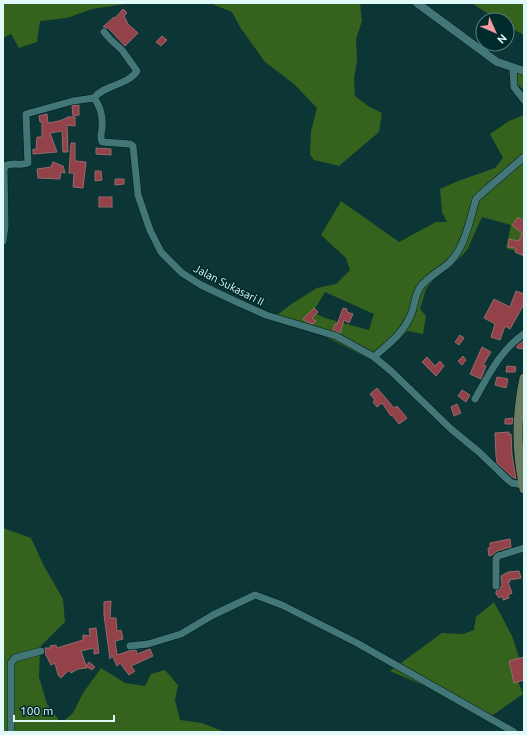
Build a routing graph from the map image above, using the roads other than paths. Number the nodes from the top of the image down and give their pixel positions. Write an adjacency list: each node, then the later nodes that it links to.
1 (417, 3): 3 (street)
2 (104, 32): 5 (street)
3 (512, 68): 4 (street); 6 (street)
4 (524, 71)
5 (94, 98): 8 (street); 10 (street, Jalan Sukasari II)
6 (524, 100)
7 (524, 158): 10 (street)
8 (3, 241)
9 (524, 334): 12 (street)
10 (374, 358): 13 (street, Jalan Sukasari II)
11 (524, 378): 13 (main road)
12 (475, 399)
13 (524, 487)
14 (524, 548): 15 (street)
15 (496, 586)
16 (130, 646): 19 (street)
17 (41, 651): 18 (street)
18 (12, 732)
19 (514, 732)

